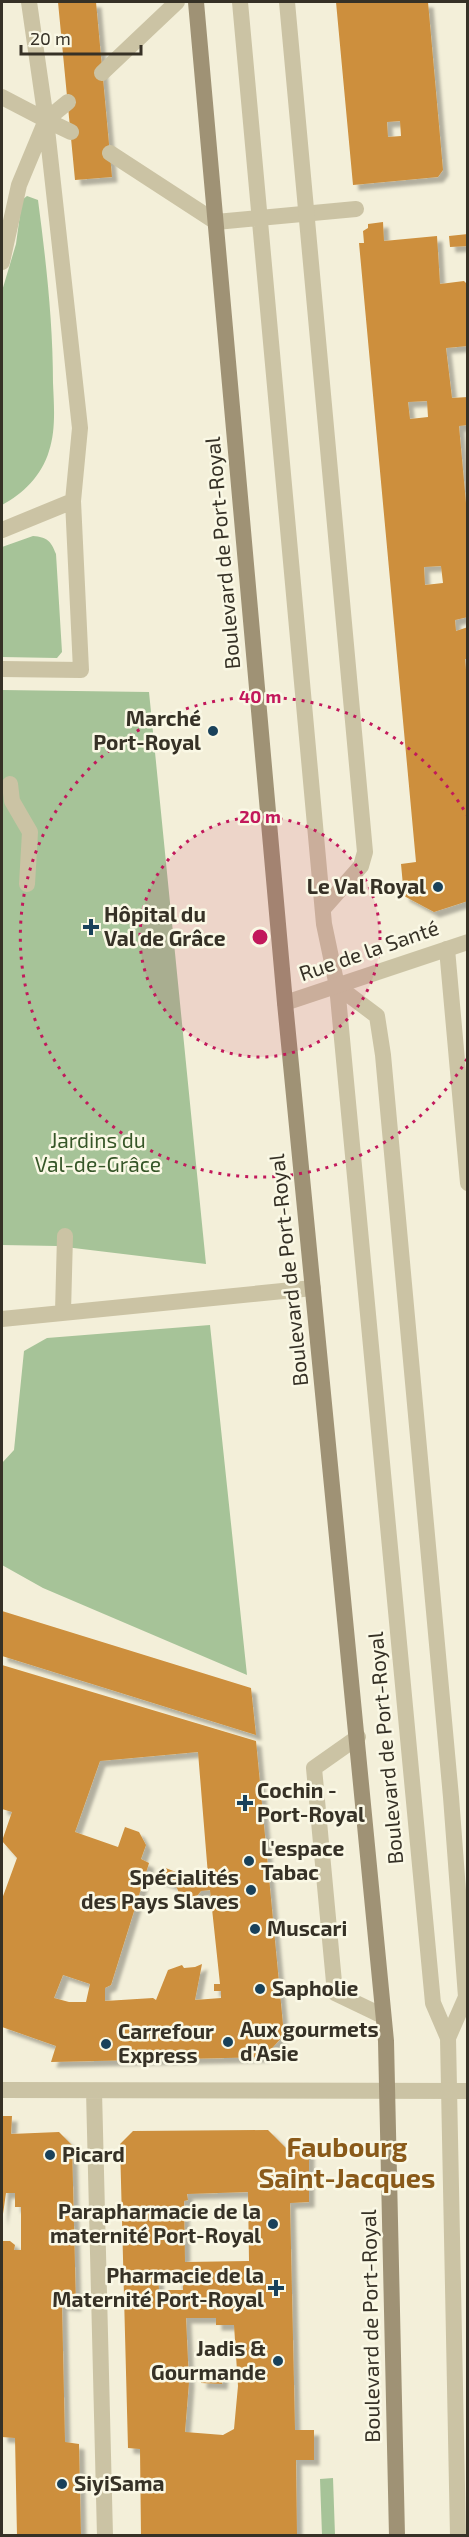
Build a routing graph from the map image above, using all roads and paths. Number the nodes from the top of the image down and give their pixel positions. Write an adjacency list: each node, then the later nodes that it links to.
1 (29, 2): 9 (street)
2 (177, 2): 6 (street)
3 (196, 2): 15 (main road, Boulevard de Port-Royal)
4 (240, 2): 14 (street, Boulevard de Port-Royal)
5 (287, 2): 13 (street)
6 (102, 73)
7 (2, 97): 9 (street)
8 (68, 102): 9 (street)
9 (46, 120): 10 (street); 16 (street); 17 (street)
10 (71, 132)
11 (110, 153): 15 (street)
12 (356, 209): 13 (street)
13 (308, 213): 14 (street); 22 (street)
14 (260, 218): 15 (street); 22 (street, Boulevard de Port-Royal)
15 (216, 222): 26 (main road, Boulevard de Port-Royal)
16 (2, 262)
17 (73, 501): 18 (street); 19 (street)
18 (2, 530)
19 (2, 669)
20 (10, 784): 21 (street)
21 (27, 884)
22 (322, 909): 25 (street, Boulevard de Port-Royal)
23 (468, 942): 24 (street, Rue de la Santé)
24 (447, 949): 25 (street, Rue de la Santé); 27 (street)
25 (337, 986): 26 (street, Rue de la Santé); 34 (street, Boulevard de Port-Royal); 36 (street, Boulevard de Port-Royal)
26 (285, 1003): 29 (main road, Boulevard de Port-Royal)
27 (468, 1183)
28 (64, 1236): 30 (street)
29 (313, 1288): 30 (street); 32 (main road, Boulevard de Port-Royal)
30 (63, 1312): 31 (street)
31 (2, 1319)
32 (358, 1737): 35 (main road, Boulevard de Port-Royal); 35 (street)
33 (468, 1844): 34 (street)
34 (455, 1858): 36 (street, Boulevard de Port-Royal)
35 (383, 2016): 38 (main road, Boulevard de Port-Royal)
36 (448, 2038): 40 (street, Boulevard de Port-Royal)
37 (2, 2090): 39 (street)
38 (389, 2090): 39 (street); 40 (street); 43 (main road, Boulevard de Port-Royal)
39 (94, 2091): 42 (street)
40 (449, 2091): 41 (street); 44 (street, Boulevard de Port-Royal)
41 (468, 2091)
42 (105, 2535)
43 (397, 2535)
44 (458, 2535)

